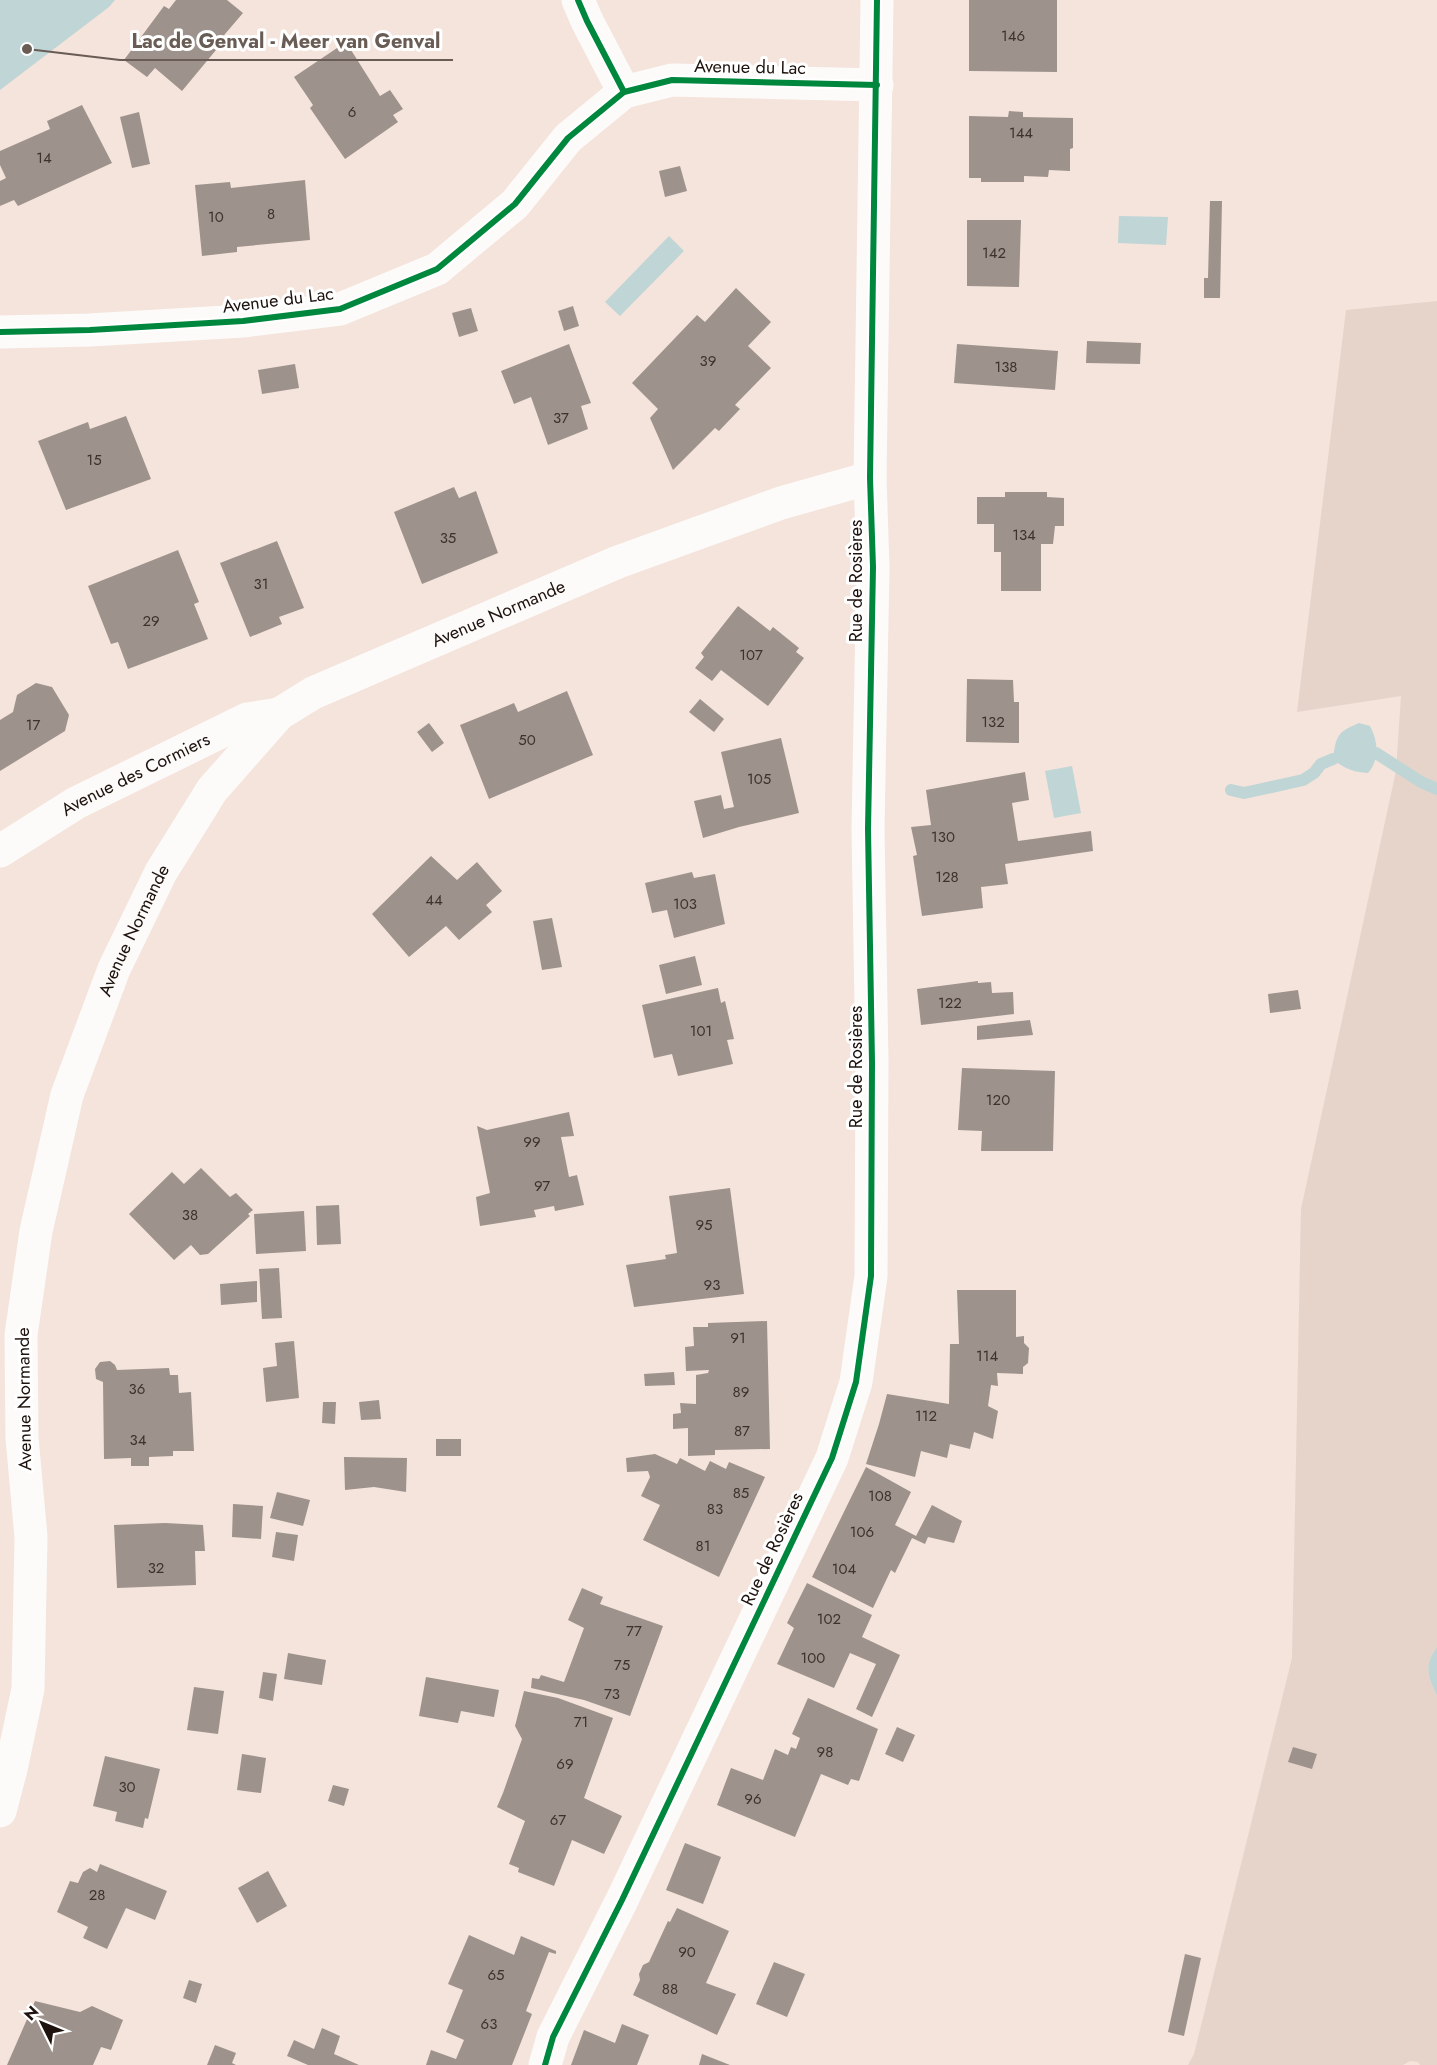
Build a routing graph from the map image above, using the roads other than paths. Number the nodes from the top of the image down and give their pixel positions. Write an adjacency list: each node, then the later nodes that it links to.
1 (578, 0): 4 (street)
2 (877, 0): 3 (street, Rue de Rosières)
3 (877, 85): 4 (street, Avenue du Lac); 6 (street, Rue de Rosières)
4 (624, 92): 5 (street, Avenue du Lac)
5 (0, 332)
6 (870, 478): 7 (street, Avenue Normande); 10 (street, Rue de Rosières)
7 (279, 714): 8 (street, Avenue des Cormiers); 9 (street, Avenue Normande)
8 (0, 851)
9 (0, 1811)
10 (544, 2065)

